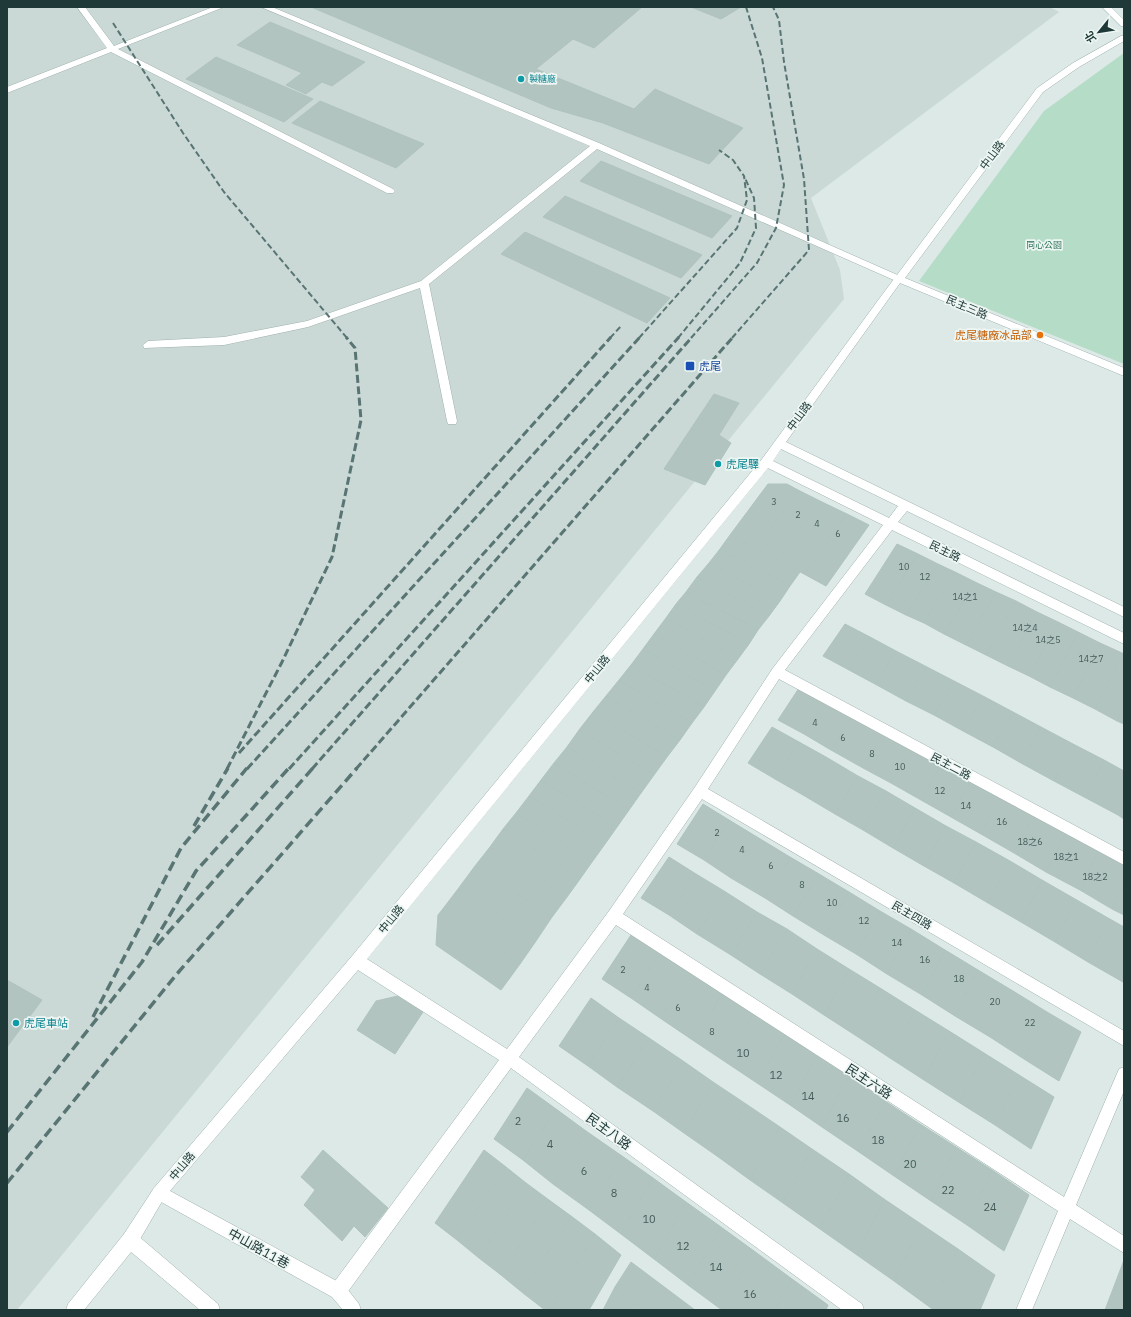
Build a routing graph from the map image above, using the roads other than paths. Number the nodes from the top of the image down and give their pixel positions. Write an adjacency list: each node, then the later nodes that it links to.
1 (81, 7): 7 (street)
2 (220, 7): 7 (street)
3 (265, 7): 9 (street, 民主三路)
4 (1106, 7): 5 (street)
5 (1124, 24)
6 (1124, 38): 11 (street, 中山路)
7 (113, 50): 8 (street); 10 (street)
8 (7, 90)
9 (596, 145): 11 (street, 民主三路); 12 (street)
10 (390, 191)
11 (899, 279): 14 (street, 民主三路); 16 (street, 中山路)
12 (424, 283): 13 (street); 15 (street)
13 (148, 345)
14 (1124, 372)
15 (452, 421)
16 (780, 444): 17 (street, 中山路); 18 (street)
17 (766, 462): 19 (street, 民主路); 26 (street, 中山路)
18 (905, 505): 19 (street); 20 (street)
19 (892, 524): 21 (street, 民主路); 22 (street)
20 (1124, 612)
21 (1124, 639)
22 (777, 672): 23 (street); 24 (street, 民主二路)
23 (700, 791): 25 (street); 27 (street, 民主四路)
24 (1124, 859)
25 (614, 916): 28 (street); 31 (street, 民主六路)
26 (357, 961): 28 (street, 民主八路); 30 (street, 中山路)
27 (1124, 1039)
28 (510, 1059): 34 (street); 38 (street, 民主八路)
29 (1124, 1074): 31 (street)
30 (159, 1193): 32 (street, 中山路); 34 (street, 中山路11巷)
31 (1067, 1209): 33 (street, 民主六路); 39 (street)
32 (130, 1240): 35 (street, 中山路); 36 (street)
33 (1124, 1245)
34 (338, 1292): 37 (street, 中山路11巷)
35 (74, 1310)
36 (212, 1310)
37 (353, 1310)
38 (856, 1310)
39 (1024, 1310)

